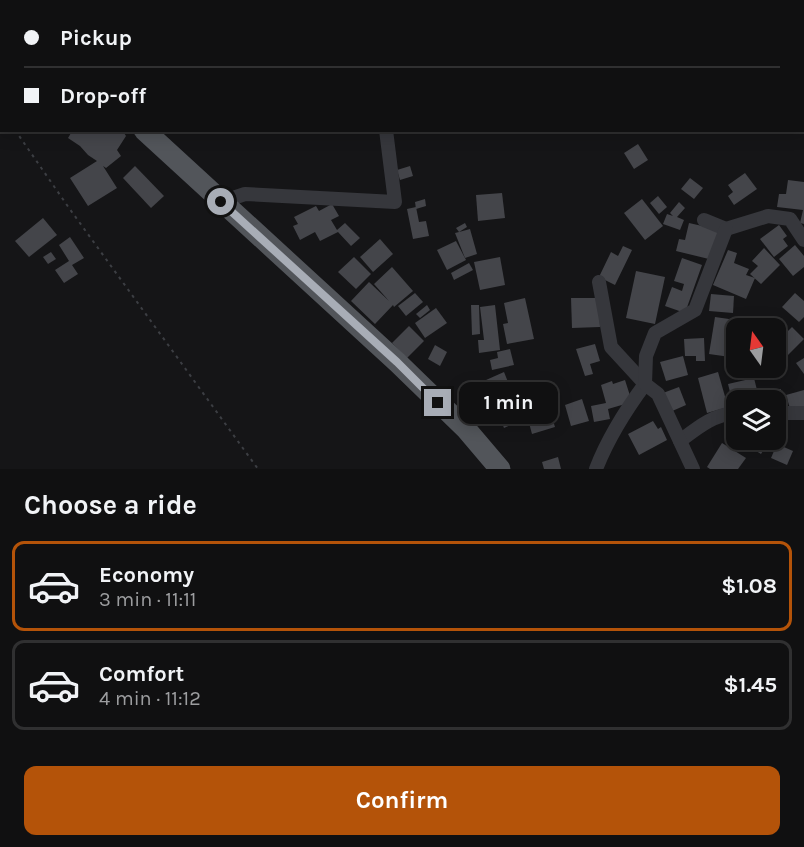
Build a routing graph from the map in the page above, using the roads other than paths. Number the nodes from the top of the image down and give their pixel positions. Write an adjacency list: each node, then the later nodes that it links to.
1 (146, 132): 3 (main road)
2 (387, 132): 3 (street)
3 (221, 202): 13 (main road)
4 (704, 220): 5 (street)
5 (726, 229): 6 (street); 8 (street)
6 (804, 240)
7 (599, 282): 8 (street)
8 (645, 384): 12 (street); 14 (street)
9 (786, 413): 10 (street)
10 (804, 413)
11 (726, 414): 12 (street)
12 (680, 441): 15 (street)
13 (500, 469)
14 (596, 469)
15 (693, 469)

